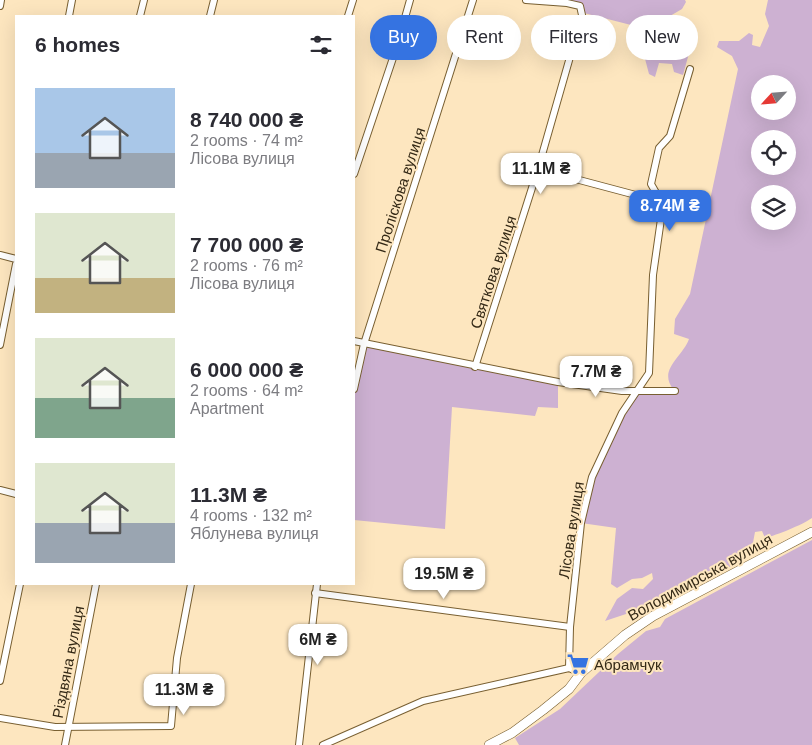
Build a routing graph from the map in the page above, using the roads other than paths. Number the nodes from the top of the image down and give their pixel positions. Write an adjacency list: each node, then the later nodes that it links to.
1 (1, 0): 9 (street)
2 (72, 0): 10 (street)
3 (144, 0): 11 (street)
4 (214, 0): 12 (street)
5 (353, 0): 13 (street)
6 (410, 0): 16 (street)
7 (473, 0): 22 (street, Проліскова вулиця)
8 (526, 0): 15 (street, Святкова вулиця)
9 (0, 6)
10 (69, 15)
11 (140, 15)
12 (210, 15)
13 (348, 15)
14 (690, 69): 17 (street, Лісова вулиця)
15 (538, 169): 17 (street); 24 (street, Святкова вулиця)
16 (355, 171)
17 (662, 202): 26 (street, Лісова вулиця)
18 (0, 255): 19 (street)
19 (15, 259)
20 (15, 269): 23 (street)
21 (355, 341): 22 (street)
22 (364, 344): 24 (street); 25 (street, Проліскова вулиця)
23 (0, 345)
24 (476, 366): 26 (street)
25 (355, 384)
26 (636, 391): 27 (street); 36 (street, Лісова вулиця)
27 (674, 391)
28 (0, 490): 29 (street)
29 (15, 494)
30 (812, 532): 38 (main road, Володимирська вулиця)
31 (20, 585): 39 (street)
32 (96, 585): 41 (street, Різдвяна вулиця)
33 (191, 585): 41 (street)
34 (317, 585): 35 (street)
35 (315, 593): 36 (street); 43 (street)
36 (570, 627): 37 (street, Лісова вулиця)
37 (569, 668): 38 (street); 44 (street)
38 (581, 673): 45 (main road, Володимирська вулиця)
39 (0, 681)
40 (0, 718): 41 (street)
41 (68, 725): 42 (street, Різдвяна вулиця)
42 (65, 745)
43 (299, 745)
44 (323, 745)
45 (490, 745)

